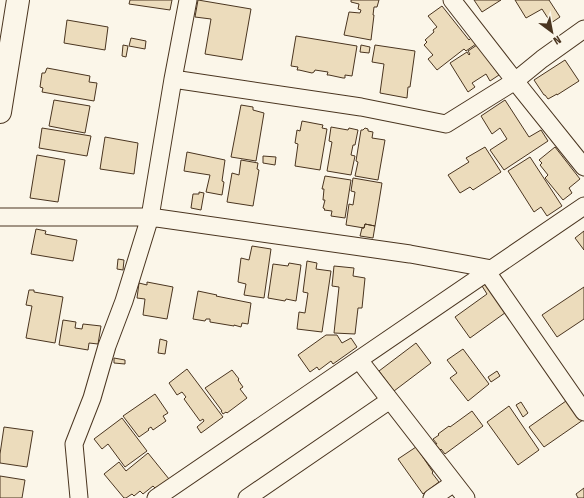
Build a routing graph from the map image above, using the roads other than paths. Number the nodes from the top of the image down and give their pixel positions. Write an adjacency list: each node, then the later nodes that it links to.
1 (18, 0): 7 (street)
2 (188, 0): 5 (street)
3 (452, 0): 6 (street)
4 (584, 29): 6 (street)
5 (173, 79): 6 (street); 10 (street)
6 (515, 81): 8 (street)
7 (0, 112)
8 (584, 167)
9 (584, 206): 12 (street)
10 (150, 216): 11 (street); 12 (street); 17 (street)
11 (0, 217)
12 (490, 271): 13 (street); 15 (street)
13 (359, 360): 14 (street); 18 (street)
14 (390, 400): 16 (street); 19 (street)
15 (584, 412)
16 (454, 483): 20 (street); 21 (street)
17 (79, 498)
18 (156, 498)
19 (248, 498)
20 (432, 498)
21 (466, 498)

